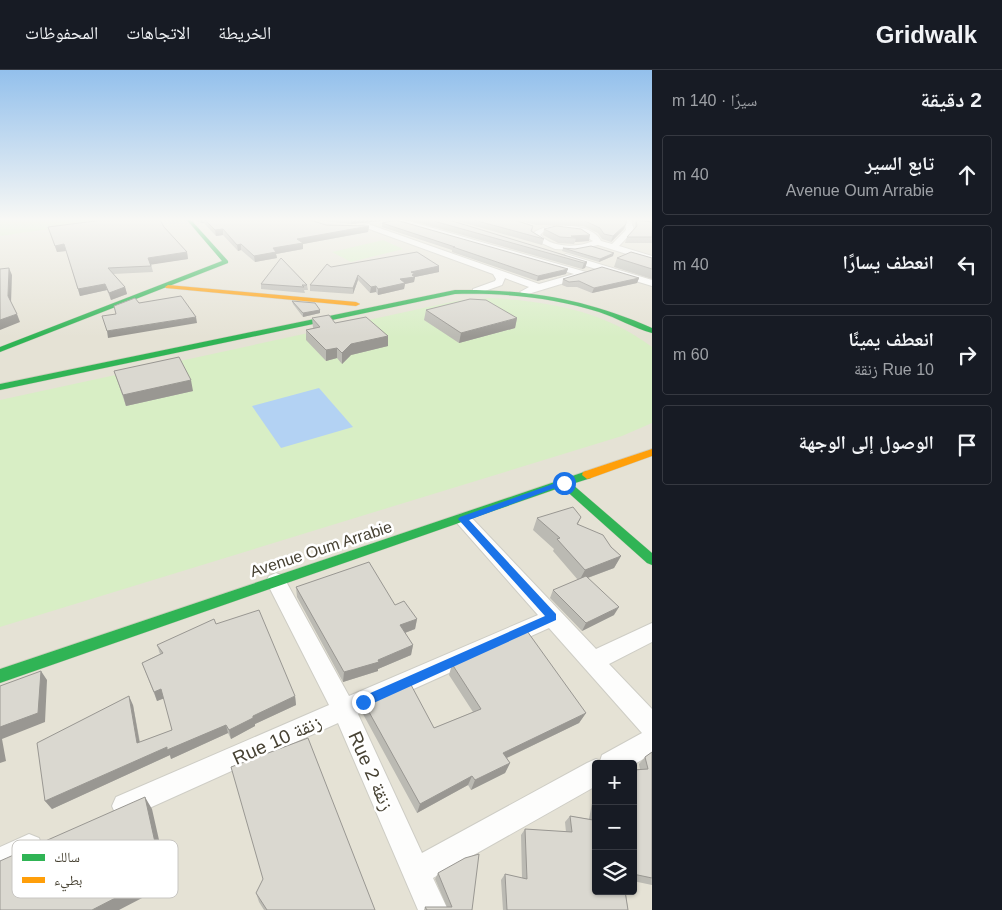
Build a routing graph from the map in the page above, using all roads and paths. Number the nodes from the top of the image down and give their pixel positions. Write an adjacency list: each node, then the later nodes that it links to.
1 (224, 259): 6 (street)
2 (460, 259): 8 (street)
3 (528, 259): 9 (street)
4 (577, 259): 7 (street)
5 (621, 259): 7 (street)
6 (226, 262): 11 (street); 13 (street)
7 (599, 267): 9 (street); 10 (street)
8 (497, 272): 12 (street); 14 (street)
9 (582, 274): 12 (street)
10 (652, 283)
11 (161, 287): 13 (street); 19 (street)
12 (538, 287): 15 (street); 16 (street)
13 (201, 290): 17 (street)
14 (476, 291): 15 (street); 17 (street)
15 (525, 292): 16 (street)
16 (566, 299): 18 (street)
17 (405, 301): 20 (street)
18 (652, 330)
19 (0, 350)
20 (0, 387)
21 (652, 452): 22 (street, Avenue Oum Arrabie)
22 (564, 483): 23 (street, Avenue Oum Arrabie); 24 (street)
23 (463, 519): 25 (street, Avenue Oum Arrabie); 26 (street)
24 (652, 560)
25 (276, 581): 29 (street, Avenue Oum Arrabie); 30 (street, Rue 2 زنقة)
26 (552, 617): 28 (street); 30 (street, Rue 10 زنقة)
27 (652, 632): 28 (street)
28 (592, 661): 31 (street)
29 (0, 676)
30 (344, 710): 35 (street, Rue 10 زنقة); 38 (street, Rue 2 زنقة)
31 (652, 726)
32 (652, 741): 33 (street)
33 (618, 760)
34 (592, 774): 38 (street)
35 (109, 813)
36 (12, 856): 37 (street)
37 (0, 861)
38 (416, 872): 39 (street, Rue 2 زنقة)
39 (433, 910)

